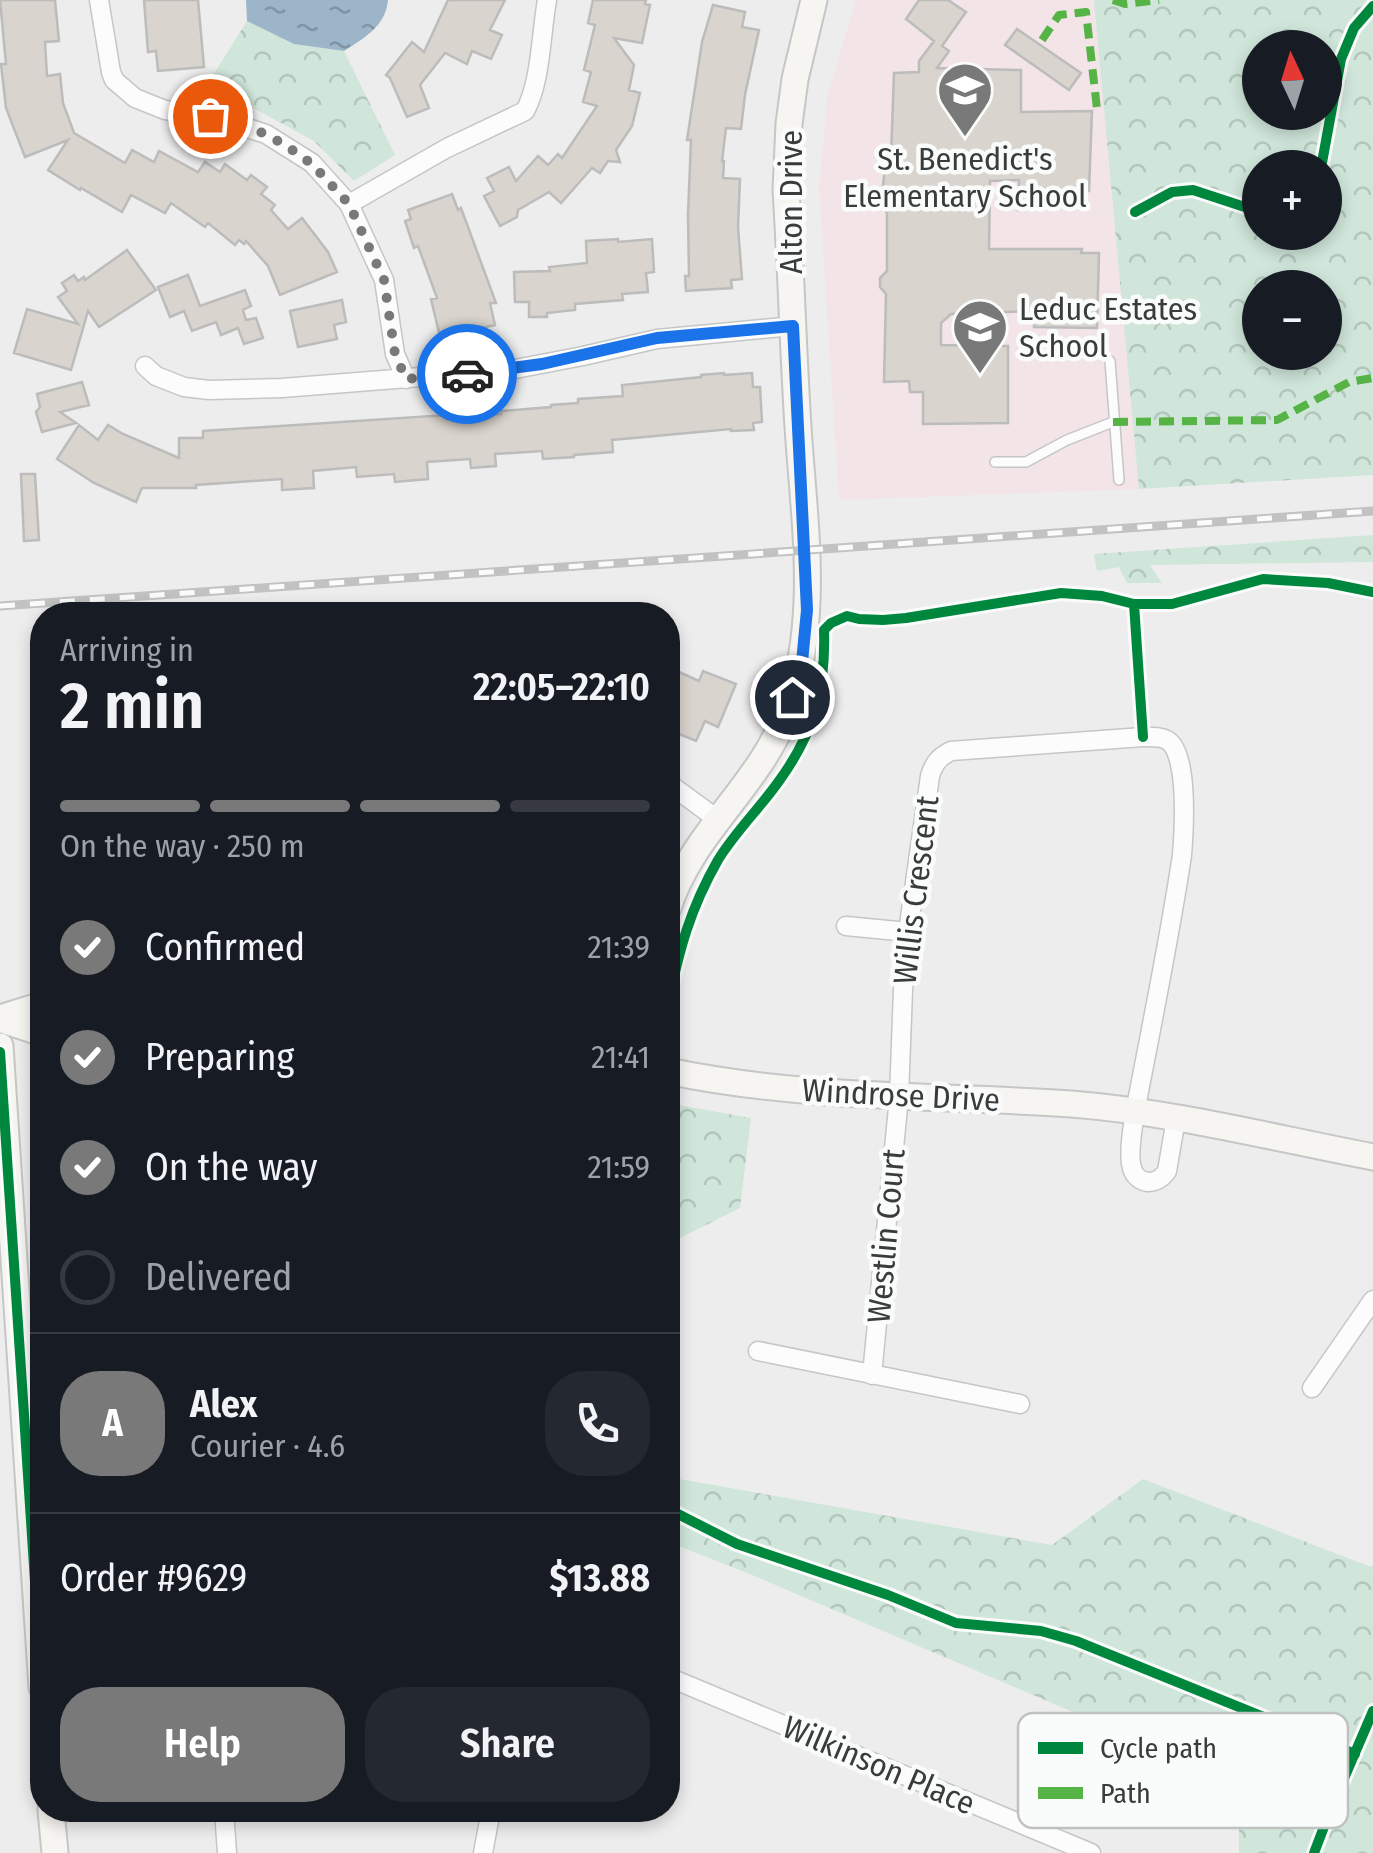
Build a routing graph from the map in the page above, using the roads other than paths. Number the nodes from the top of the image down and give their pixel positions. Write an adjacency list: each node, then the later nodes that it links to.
1 (99, 0): 4 (street)
2 (547, 0): 4 (street)
3 (814, 0): 5 (street, Alton Drive)
4 (349, 204): 8 (street)
5 (793, 326): 8 (street); 13 (street, Alton Drive)
6 (1110, 361): 9 (lane)
7 (145, 366): 8 (street)
8 (406, 379)
9 (1113, 422): 10 (lane); 11 (lane)
10 (995, 462)
11 (1119, 480)
12 (680, 791): 13 (street)
13 (717, 819): 14 (street, Alton Drive)
14 (680, 883)
15 (846, 926): 16 (street)
16 (908, 932): 22 (street, Willis Crescent); 23 (street, Willis Crescent)
17 (30, 1009): 18 (street)
18 (0, 1019): 19 (street)
19 (30, 1029)
20 (0, 1046): 31 (street)
21 (680, 1073): 22 (street, Windrose Drive)
22 (899, 1097): 23 (street, Windrose Drive); 28 (street, Westlin Court)
23 (1136, 1112): 24 (street, Windrose Drive); 24 (street)
24 (1176, 1119): 25 (street, Windrose Drive)
25 (1373, 1157)
26 (1373, 1300): 29 (street)
27 (758, 1351): 28 (street)
28 (872, 1375): 30 (street)
29 (1312, 1388)
30 (1020, 1404)
31 (30, 1503)
32 (680, 1682): 36 (street, Wilkinson Place)
33 (53, 1822): 38 (street)
34 (225, 1822): 39 (street)
35 (489, 1822): 40 (street)
36 (1018, 1823)
37 (1031, 1828): 41 (street, Wilkinson Place)
38 (54, 1853)
39 (227, 1853)
40 (483, 1853)
41 (1091, 1853)

